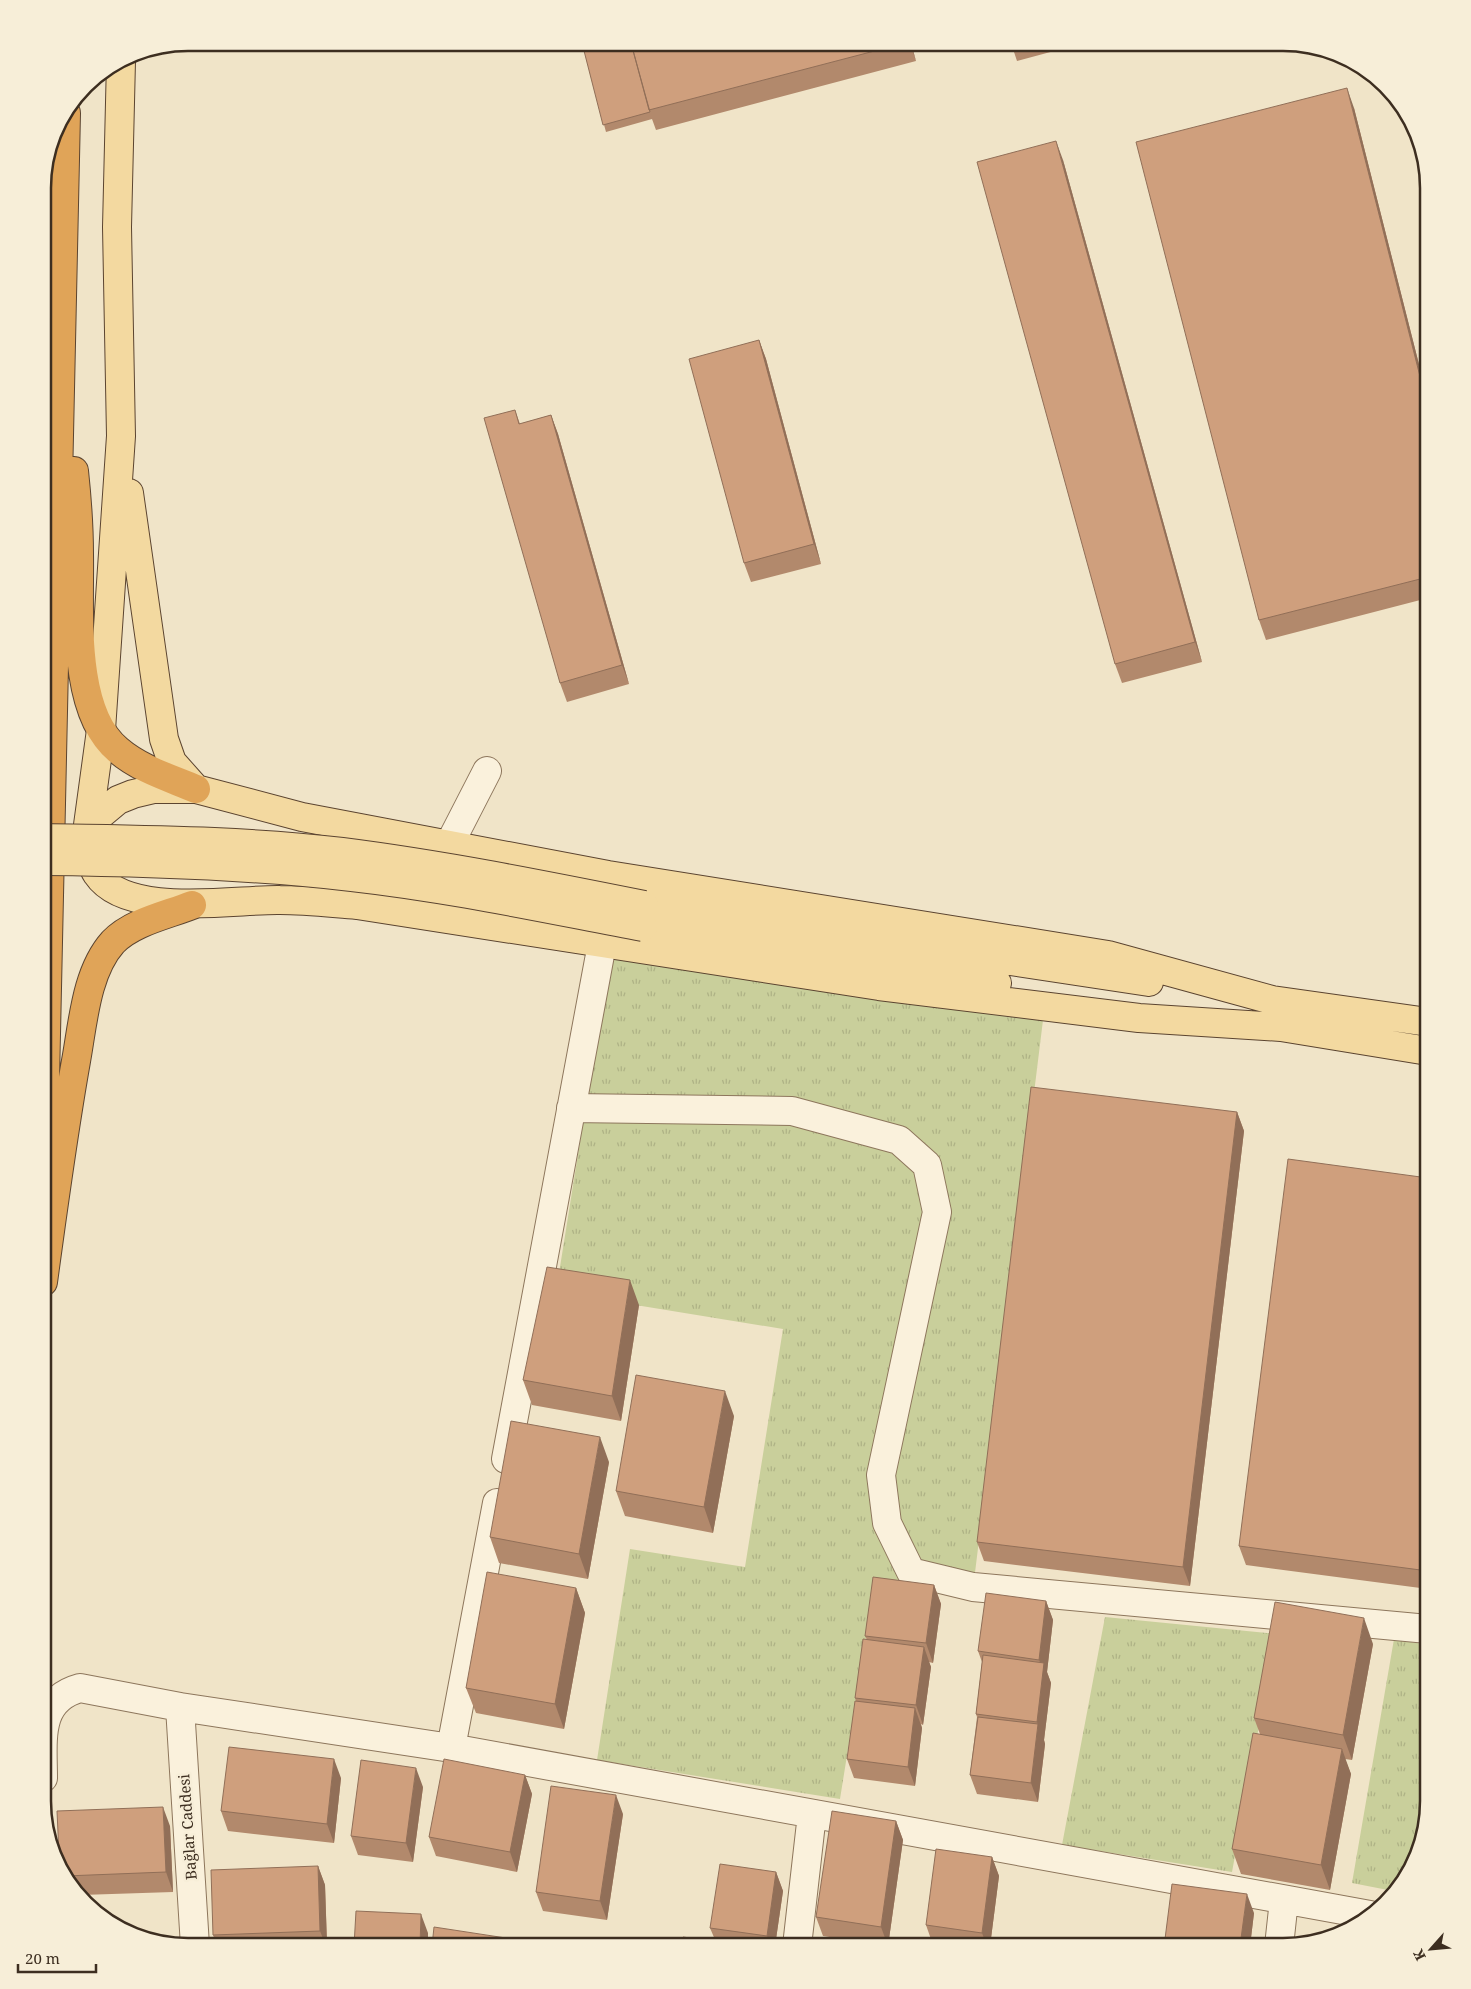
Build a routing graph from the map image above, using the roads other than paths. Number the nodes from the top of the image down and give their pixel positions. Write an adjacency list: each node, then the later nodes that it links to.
1 (121, 70): 4 (main road)
2 (66, 127): 3 (highway)
3 (62, 338): 5 (highway); 8 (highway)
4 (121, 436): 5 (main road); 7 (main road)
5 (100, 730): 7 (highway); 9 (main road)
6 (487, 771): 11 (street)
7 (196, 789): 9 (main road); 11 (main road)
8 (52, 794)
9 (87, 837): 13 (main road)
10 (52, 838): 14 (main road, bridge)
11 (449, 845): 16 (main road)
12 (52, 861): 14 (main road, bridge)
13 (192, 905): 15 (main road); 21 (highway)
14 (644, 916): 16 (main road); 18 (main road)
15 (602, 944): 18 (main road); 20 (street)
16 (1272, 1000): 17 (main road)
17 (1420, 1021)
18 (1281, 1027): 19 (main road)
19 (1420, 1050)
20 (571, 1108): 22 (street); 25 (street)
21 (51, 1225)
22 (1420, 1628)
23 (51, 1707): 24 (street)
24 (180, 1707): 25 (street); 29 (street, Bağlar Caddesi)
25 (451, 1748): 26 (street)
26 (812, 1814): 27 (street); 30 (street)
27 (1284, 1900): 28 (street); 31 (street)
28 (1361, 1913)
29 (194, 1938)
30 (798, 1938)
31 (1280, 1938)

